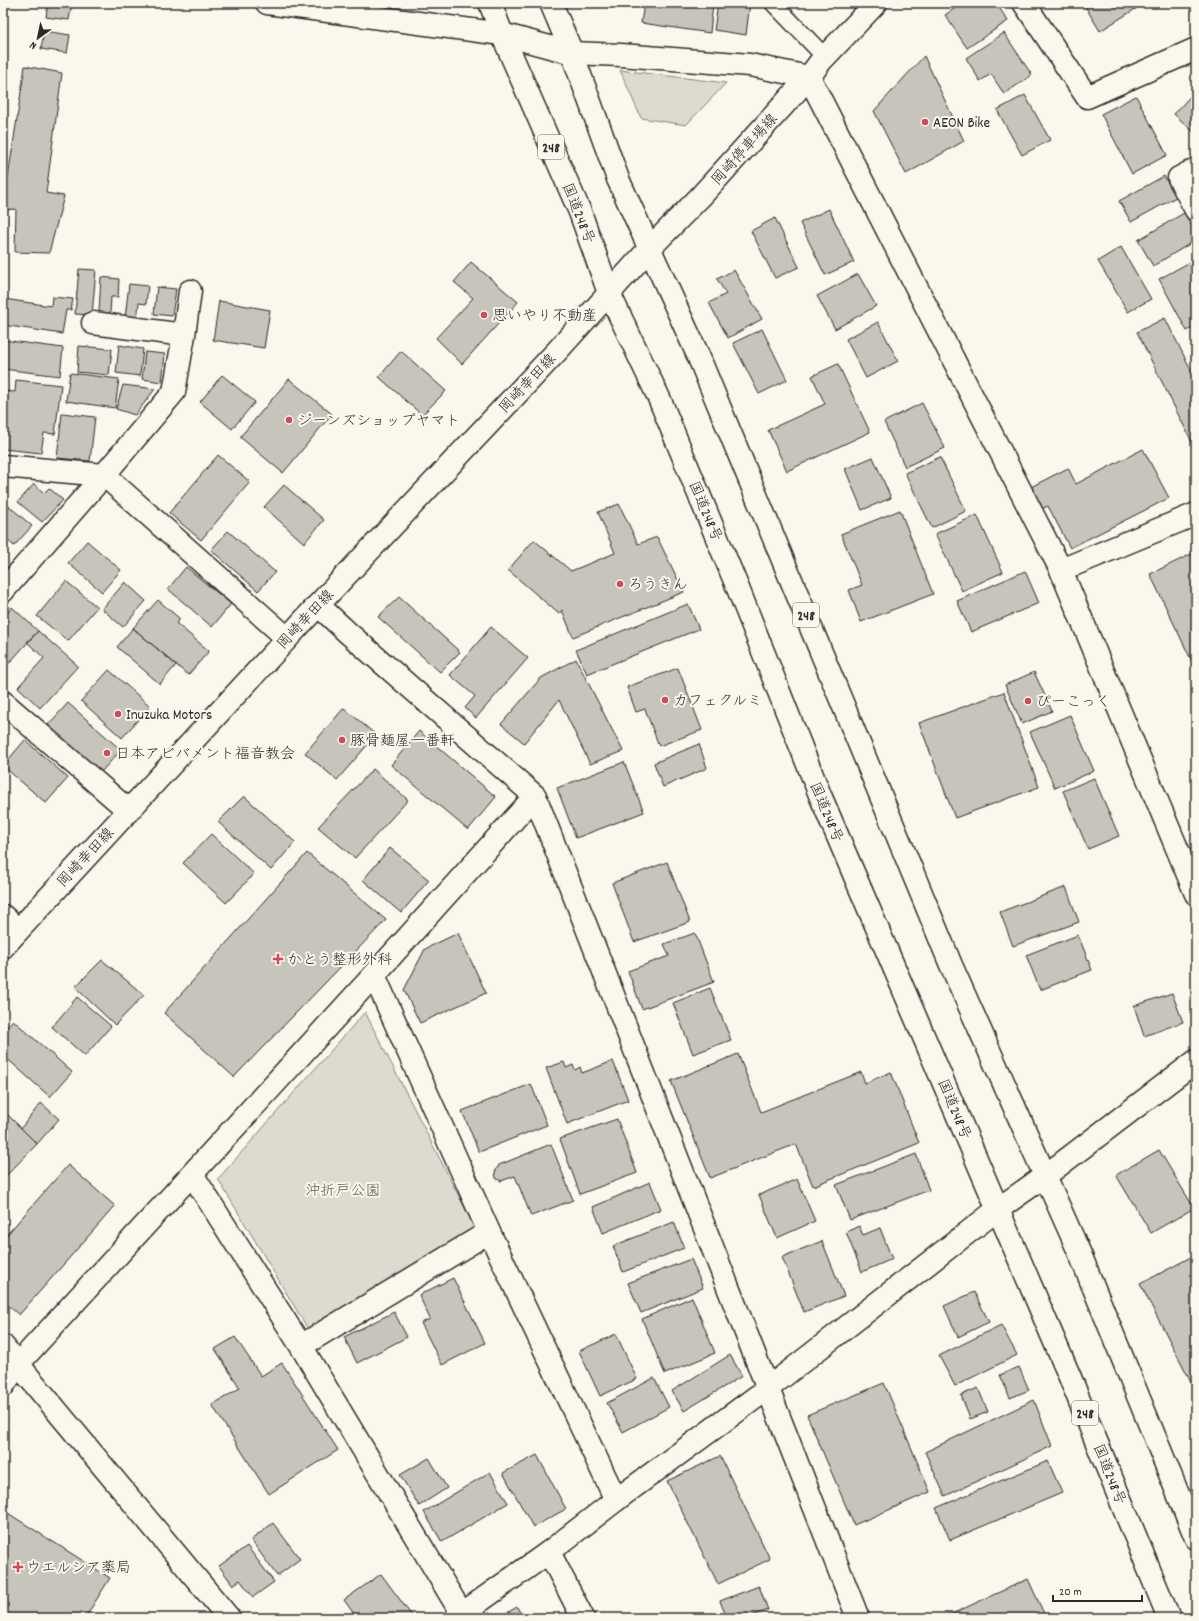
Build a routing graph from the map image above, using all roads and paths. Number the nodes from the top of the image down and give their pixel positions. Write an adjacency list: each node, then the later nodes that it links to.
1 (267, 3): 7 (main road)
2 (490, 3): 7 (main road, 国道248号 / 248)
3 (551, 3): 9 (main road, 248)
4 (773, 3): 10 (lane)
5 (876, 3): 10 (main road, 岡崎停車場線)
6 (1024, 3): 8 (main road)
7 (502, 34): 9 (main road); 16 (main road, 国道248号 / 248)
8 (1196, 49)
9 (572, 53): 11 (main road); 14 (main road, 248)
10 (825, 57): 11 (main road, 岡崎停車場線)
11 (809, 77): 14 (main road, 岡崎停車場線); 22 (main road)
12 (1196, 169): 13 (main road)
13 (1196, 210)
14 (649, 249): 16 (main road, 岡崎停車場線); 35 (main road, 248)
15 (190, 290): 18 (main road)
16 (610, 293): 24 (main road, 岡崎幸田線); 36 (main road, 国道248号 / 248)
17 (92, 323): 18 (main road)
18 (184, 335): 20 (main road)
19 (3, 466): 20 (main road)
20 (104, 475): 23 (main road); 25 (main road)
21 (1196, 514): 22 (main road)
22 (1061, 570): 29 (main road)
23 (3, 592)
24 (318, 605): 25 (main road, 岡崎幸田線); 27 (main road)
25 (287, 638): 28 (main road, 岡崎幸田線)
26 (3, 702): 28 (main road)
27 (535, 796): 32 (main road); 42 (main road)
28 (128, 810): 30 (main road, 岡崎幸田線)
29 (1196, 894)
30 (11, 923): 31 (main road, 岡崎幸田線)
31 (3, 946)
32 (374, 975): 34 (main road); 37 (main road)
33 (1196, 1061): 35 (main road)
34 (192, 1174): 39 (main road); 40 (main road)
35 (1045, 1176): 36 (main road); 44 (main road, 248)
36 (998, 1210): 42 (main road); 50 (main road, 国道248号 / 248)
37 (489, 1232): 39 (main road); 43 (main road)
38 (3, 1346): 40 (main road)
39 (301, 1346): 46 (main road)
40 (18, 1364): 41 (main road); 47 (main road)
41 (3, 1386)
42 (767, 1389): 43 (main road); 49 (main road)
43 (616, 1500): 45 (main road)
44 (1196, 1538)
45 (549, 1552): 46 (main road); 48 (main road)
46 (459, 1616)
47 (229, 1618)
48 (583, 1618)
49 (858, 1618)
50 (1169, 1618)

